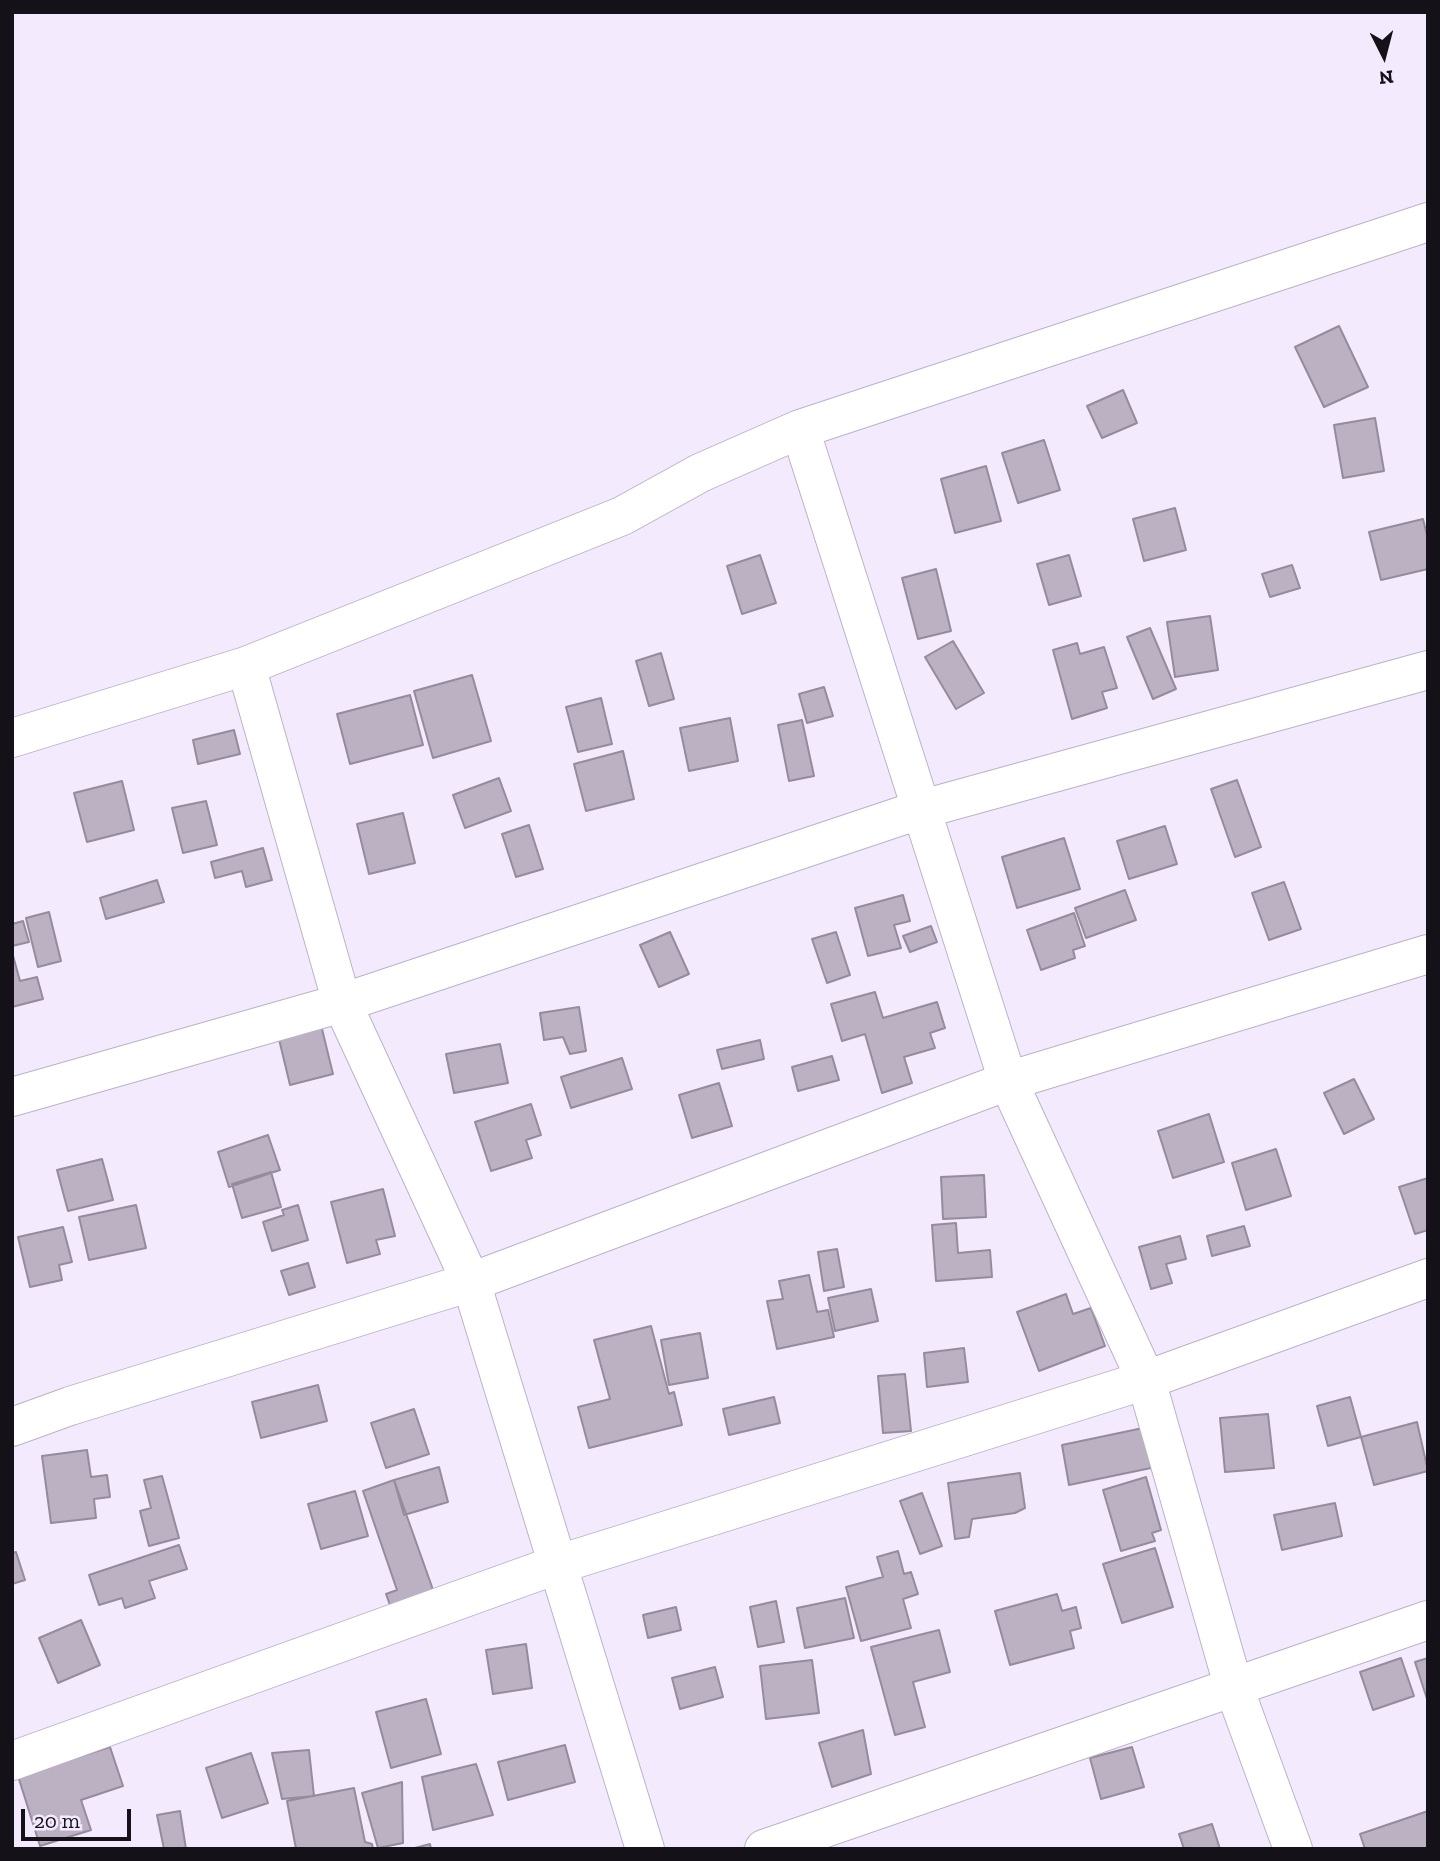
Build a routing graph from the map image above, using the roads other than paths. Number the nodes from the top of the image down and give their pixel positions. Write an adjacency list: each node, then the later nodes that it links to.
1 (1426, 232): 2 (street)
2 (800, 429): 3 (street); 6 (street)
3 (246, 666): 5 (street); 8 (street)
4 (1428, 670): 6 (street)
5 (12, 738)
6 (919, 810): 8 (street); 9 (street)
7 (1428, 954): 9 (street)
8 (342, 1003): 10 (street); 12 (street)
9 (1008, 1081): 12 (street); 13 (street)
10 (12, 1097)
11 (1428, 1278): 13 (street)
12 (471, 1282): 14 (street); 15 (street)
13 (1146, 1380): 15 (street); 17 (street)
14 (12, 1427)
15 (556, 1565): 18 (street); 19 (street)
16 (1428, 1620): 17 (street)
17 (1233, 1685): 20 (street); 21 (street)
18 (12, 1761)
19 (645, 1849)
20 (764, 1849)
21 (1293, 1849)

